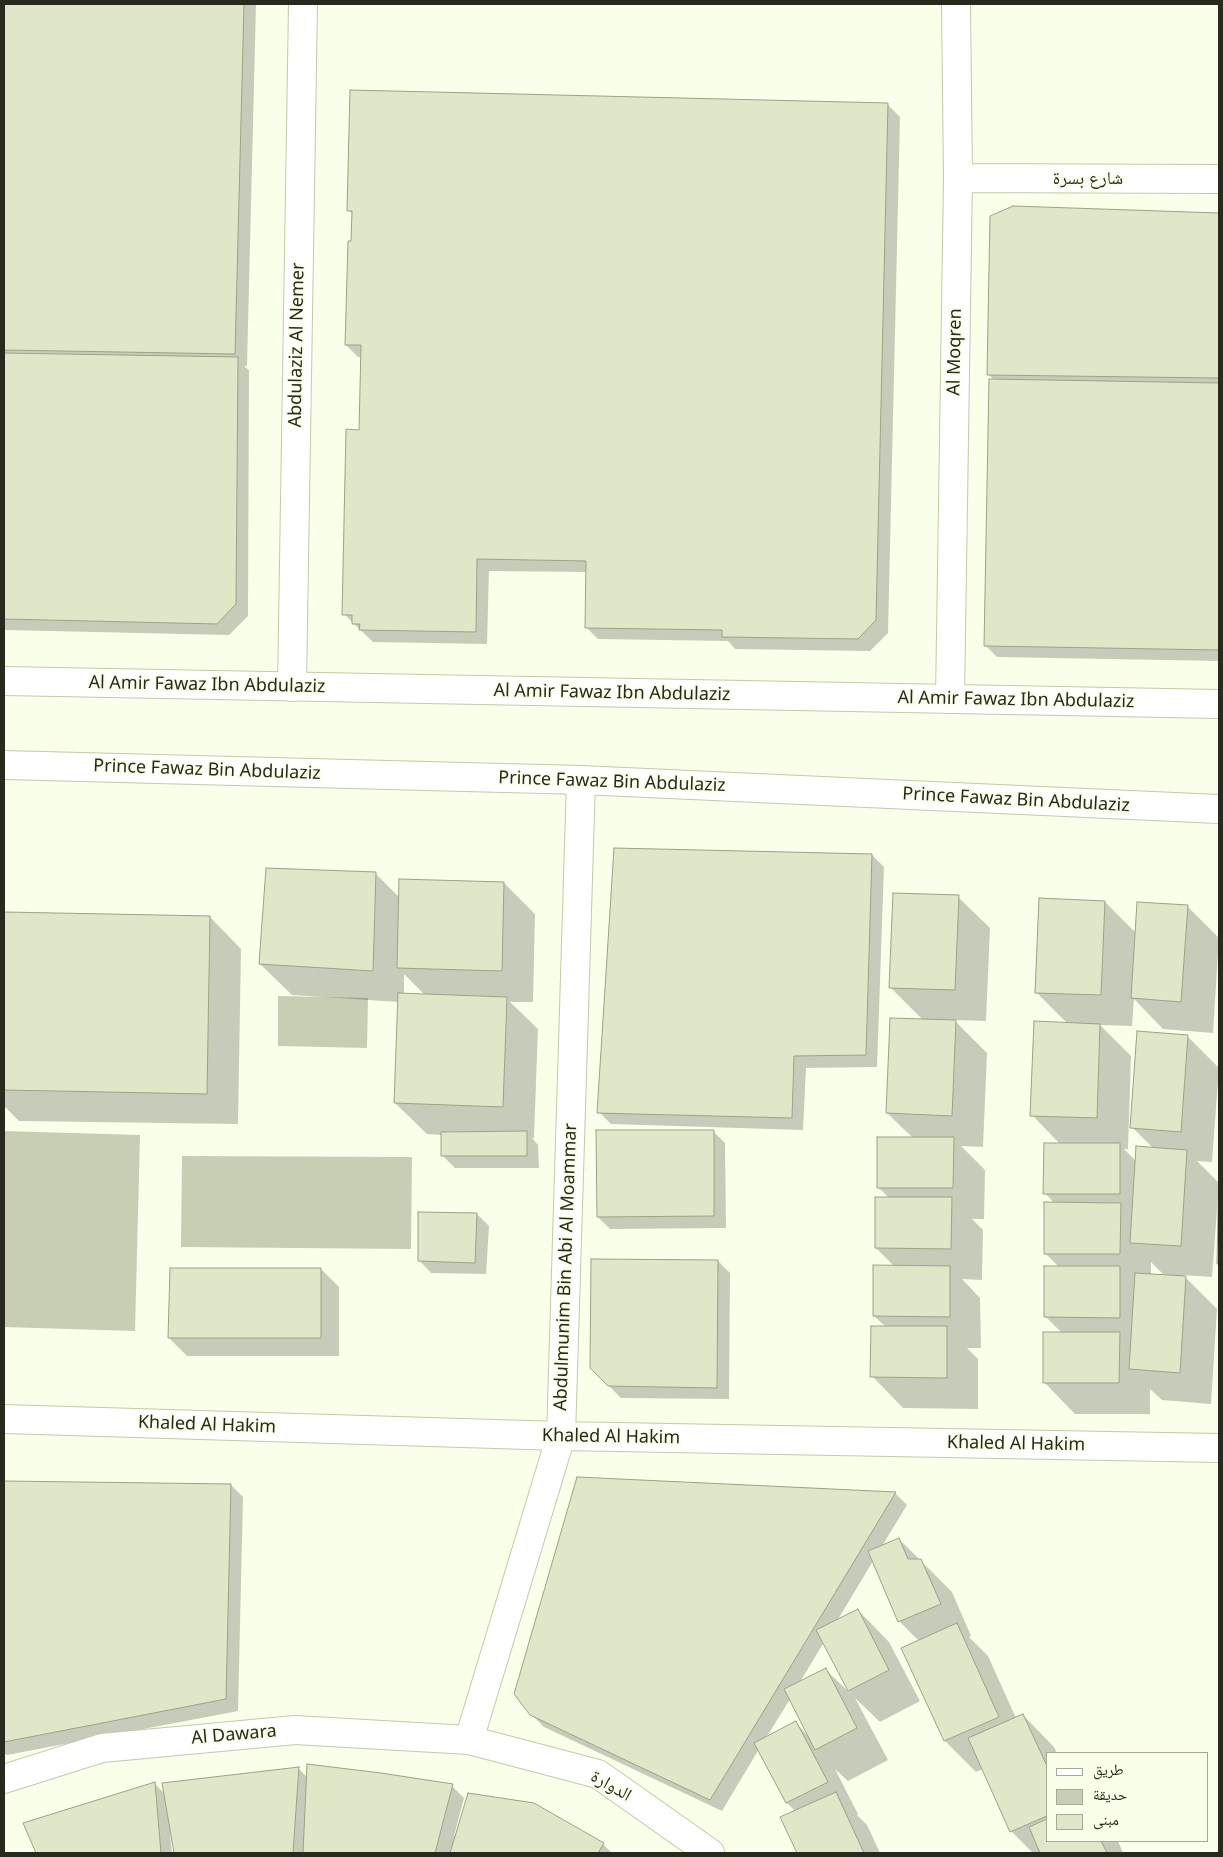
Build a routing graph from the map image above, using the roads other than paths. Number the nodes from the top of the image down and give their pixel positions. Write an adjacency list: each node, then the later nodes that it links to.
1 (303, 4): 6 (street, Abdulaziz Al Nemer)
2 (956, 4): 3 (street, Al Moqren)
3 (958, 178): 4 (street, شارع بسرة); 7 (street, Al Moqren)
4 (1219, 179)
5 (4, 682): 6 (street, Al Amir Fawaz Ibn Abdulaziz)
6 (292, 687): 7 (street, Al Amir Fawaz Ibn Abdulaziz)
7 (950, 699): 8 (street, Al Amir Fawaz Ibn Abdulaziz)
8 (1219, 704)
9 (4, 765): 10 (street, Prince Fawaz Bin Abdulaziz)
10 (581, 780): 11 (street, Prince Fawaz Bin Abdulaziz); 13 (street, Abdulmunim Bin Abi Al Moammar)
11 (1219, 809)
12 (4, 1419): 13 (street, Khaled Al Hakim)
13 (561, 1436): 14 (street, Khaled Al Hakim); 15 (street, Abdulmunim Bin Abi Al Moammar)
14 (1219, 1448)
15 (470, 1740): 16 (street, Al Dawara); 17 (street, الدوارة)
16 (4, 1779)
17 (710, 1853)

